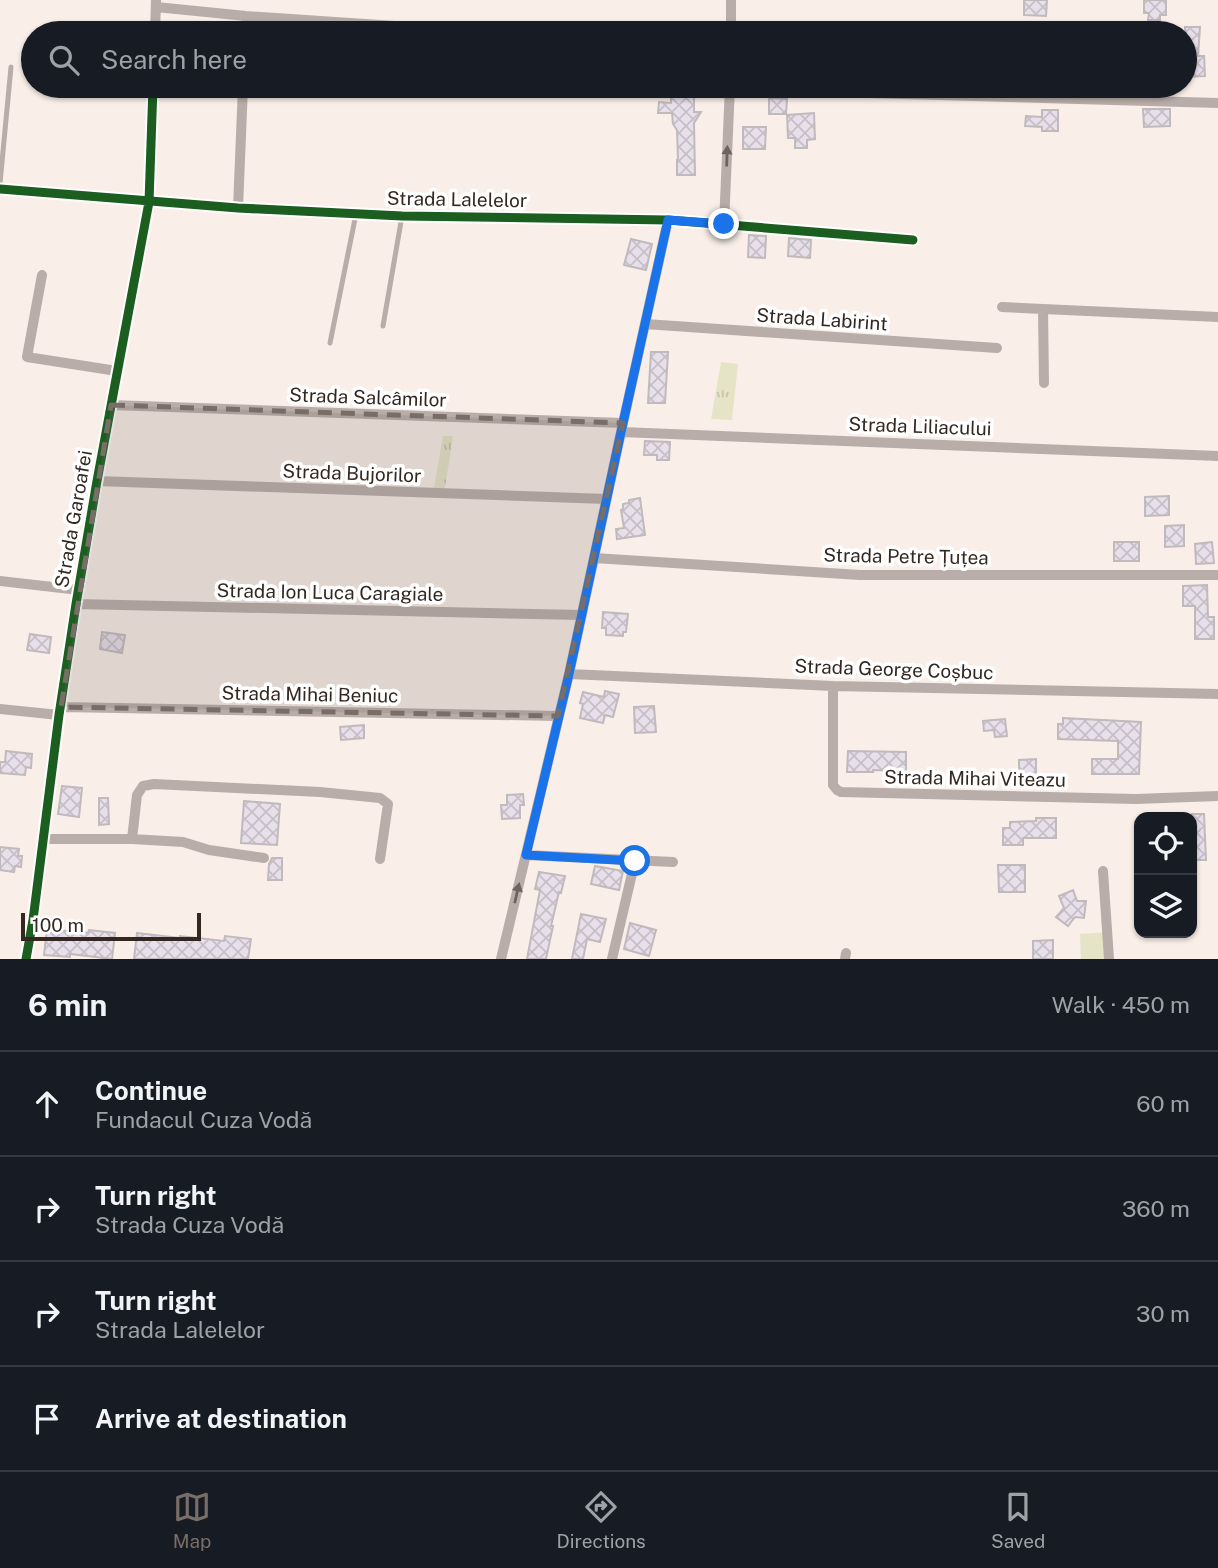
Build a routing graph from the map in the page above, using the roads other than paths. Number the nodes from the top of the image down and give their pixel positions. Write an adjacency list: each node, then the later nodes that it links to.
1 (731, 0): 6 (street)
2 (156, 4): 3 (street)
3 (246, 16): 4 (street); 5 (street)
4 (246, 21)
5 (320, 21)
6 (731, 21)
7 (12, 67): 13 (lane)
8 (153, 98): 15 (street, Strada Garoafei)
9 (243, 98): 16 (street)
10 (729, 98): 20 (street, one-way to 10)
11 (1065, 98): 12 (street)
12 (1218, 103)
13 (0, 183)
14 (0, 189): 15 (street, Strada Lalelelor)
15 (149, 202): 16 (street, Strada Lalelelor); 30 (street, Strada Garoafei)
16 (238, 208): 17 (street, Strada Lalelelor)
17 (356, 214): 18 (street, Strada Lalelelor); 28 (lane)
18 (402, 216): 19 (street, Strada Lalelelor); 27 (lane)
19 (668, 220): 20 (street, Strada Lalelelor); 26 (street)
20 (724, 224): 21 (street, Strada Lalelelor)
21 (913, 240)
22 (42, 275): 30 (street)
23 (1002, 307): 24 (street)
24 (1043, 309): 25 (street); 31 (street)
25 (1218, 317)
26 (645, 324): 29 (street, Strada Labirint); 33 (street)
27 (383, 326)
28 (330, 343)
29 (997, 348)
30 (117, 371): 32 (street, Strada Garoafei)
31 (1044, 383)
32 (111, 405): 33 (street, Strada Salcâmilor); 35 (street, Strada Garoafei)
33 (622, 427): 34 (street, Strada Liliacului); 36 (street)
34 (1218, 456)
35 (97, 481): 36 (street, Strada Bujorilor); 40 (street, Strada Garoafei)
36 (606, 499): 37 (street)
37 (594, 558): 38 (street, Strada Petre Țuțea); 42 (street)
38 (1218, 575)
39 (0, 581): 40 (street)
40 (79, 590): 41 (street, Strada Garoafei)
41 (76, 604): 42 (street, Strada Ion Luca Caragiale); 47 (street, Strada Garoafei)
42 (582, 615): 43 (street)
43 (569, 674): 44 (street, Strada George Coșbuc); 48 (street)
44 (833, 686): 45 (street, Strada George Coșbuc); 49 (street, Strada Mihai Viteazu)
45 (1218, 694)
46 (0, 709): 47 (street, Strada Mihai Beniuc)
47 (60, 711): 48 (street, Strada Mihai Beniuc); 50 (street, Strada Garoafei)
48 (558, 716): 52 (street)
49 (1218, 796)
50 (43, 839): 51 (street); 58 (street, Strada Garoafei)
51 (132, 839): 53 (street); 54 (street)
52 (526, 855): 55 (street); 59 (street, one-way to 52)
53 (264, 858)
54 (380, 859)
55 (635, 861): 56 (street); 60 (street)
56 (673, 862)
57 (1103, 871): 61 (street)
58 (26, 959)
59 (502, 959)
60 (612, 959)
61 (1109, 959)

